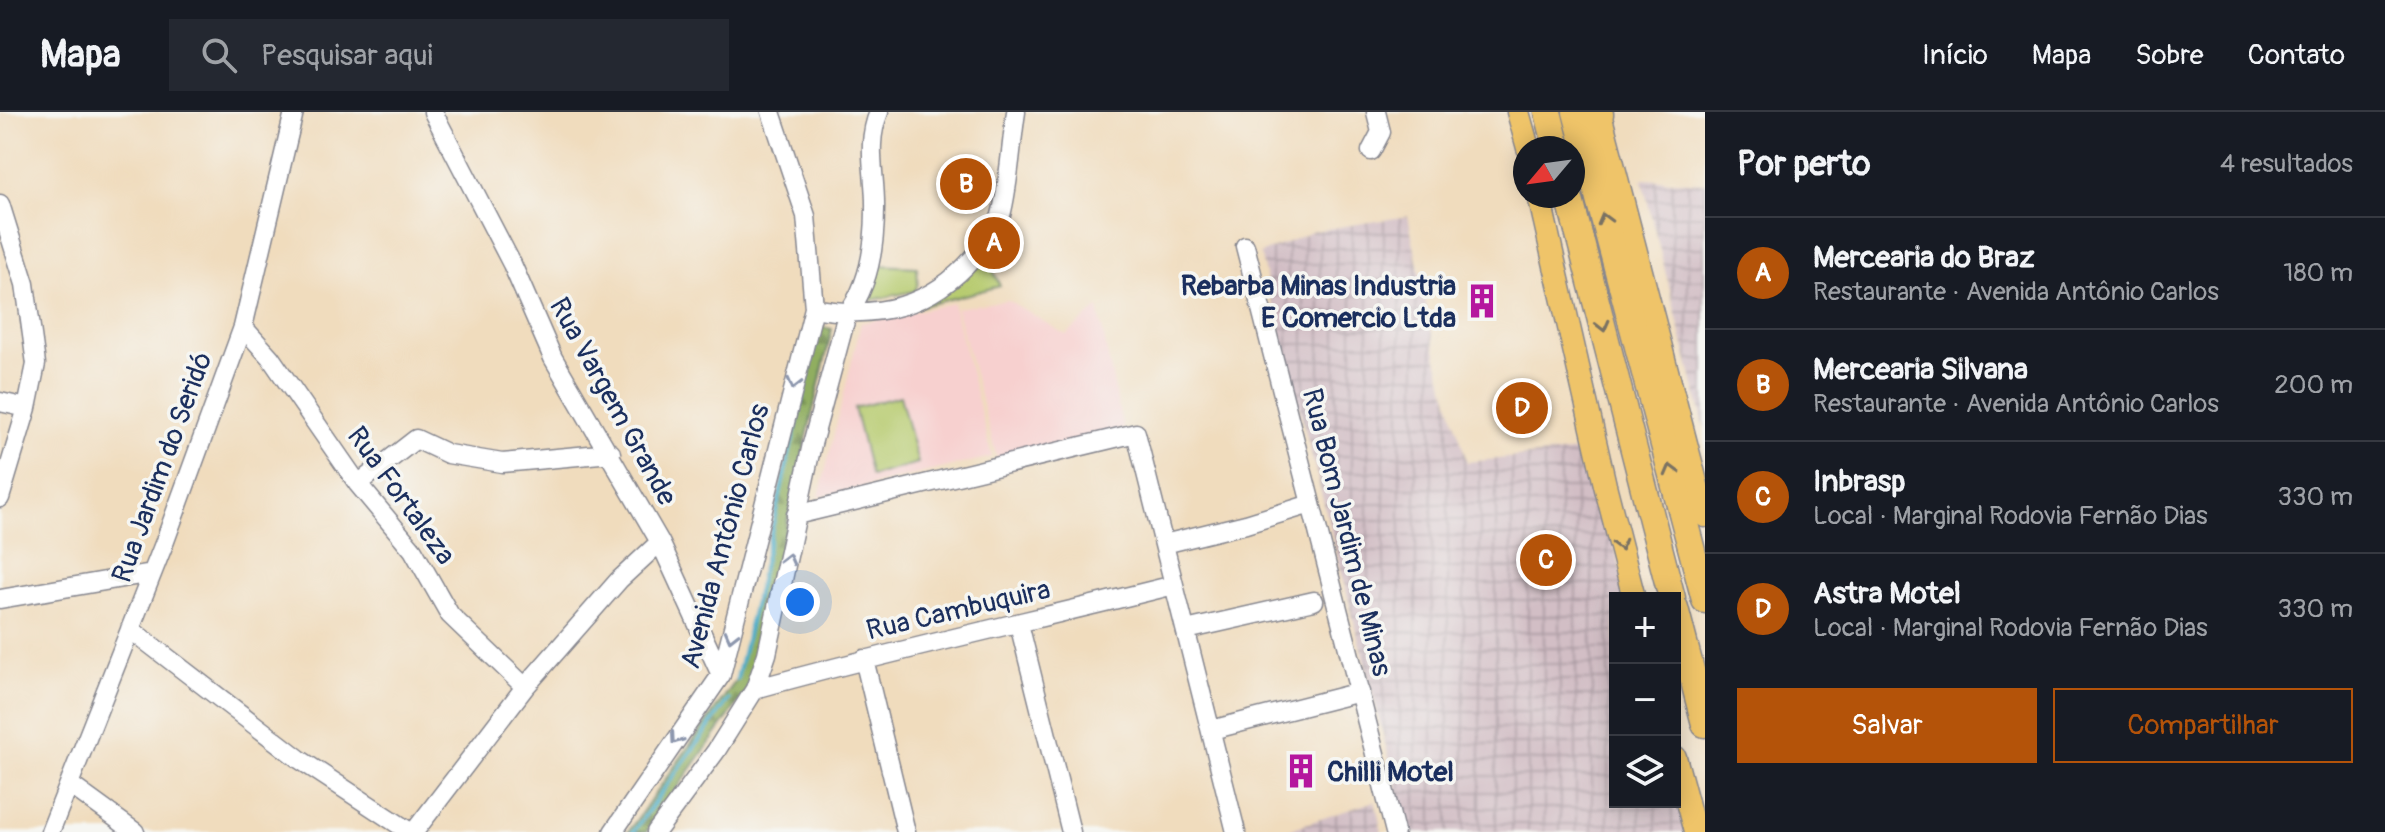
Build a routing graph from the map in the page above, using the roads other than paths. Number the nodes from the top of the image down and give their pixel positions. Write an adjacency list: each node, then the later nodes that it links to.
1 (294, 112): 19 (street, Rua Jardim do Seridó)
2 (433, 112): 22 (street, Rua Vargem Grande)
3 (771, 112): 17 (street, Avenida Antônio Carlos)
4 (879, 112): 18 (street)
5 (1016, 112): 18 (street)
6 (1376, 112): 12 (street)
7 (1518, 112): 10 (main road)
8 (1548, 112): 11 (highway)
9 (1592, 113): 27 (main road); 35 (highway, one-way to 9)
10 (1525, 136)
11 (1554, 136)
12 (1371, 151)
13 (0, 204): 21 (street)
14 (1542, 208): 32 (main road, one-way to 32)
15 (1572, 208): 33 (highway, one-way to 33)
16 (1245, 246): 25 (street, Rua Bom Jardim de Minas)
17 (814, 308): 18 (street); 42 (street, Avenida Antônio Carlos, one-way to 42)
18 (847, 314): 26 (street)
19 (243, 327): 23 (street, Rua Fortaleza); 30 (street, Rua Jardim do Seridó)
20 (0, 402): 21 (street)
21 (27, 408): 24 (street)
22 (611, 453): 23 (street); 28 (street, Rua Vargem Grande)
23 (358, 484): 43 (street, Rua Fortaleza)
24 (0, 498)
25 (1311, 504): 29 (street); 45 (street, Rua Bom Jardim de Minas)
26 (796, 515): 29 (street); 44 (street, one-way to 26)
27 (1705, 516)
28 (660, 542): 42 (street, Rua Vargem Grande); 43 (street)
29 (1164, 544): 31 (street)
30 (152, 573): 34 (street); 38 (street, Rua Jardim do Seridó)
31 (1174, 585): 37 (street, Rua Cambuquira); 39 (street)
32 (1632, 592)
33 (1670, 592)
34 (0, 599)
35 (1705, 600)
36 (1314, 601): 39 (street)
37 (1019, 624): 41 (street, Rua Cambuquira); 56 (street)
38 (130, 629): 49 (street, Rua Jardim do Seridó); 52 (street)
39 (1186, 630): 47 (street)
40 (1681, 631): 46 (highway)
41 (864, 659): 44 (street, Rua Cambuquira); 55 (street)
42 (721, 675): 53 (street, Avenida Antônio Carlos, one-way to 53)
43 (525, 687): 52 (street)
44 (755, 689): 54 (street)
45 (1360, 692): 47 (street); 58 (street, Rua Bom Jardim de Minas)
46 (1705, 724)
47 (1211, 730): 57 (street)
48 (1681, 780): 59 (main road)
49 (69, 784): 50 (street, Rua Jardim do Seridó); 51 (street)
50 (50, 832)
51 (135, 832)
52 (412, 832)
53 (613, 832)
54 (656, 832)
55 (906, 832)
56 (1071, 832)
57 (1236, 832)
58 (1395, 832)
59 (1695, 832)

